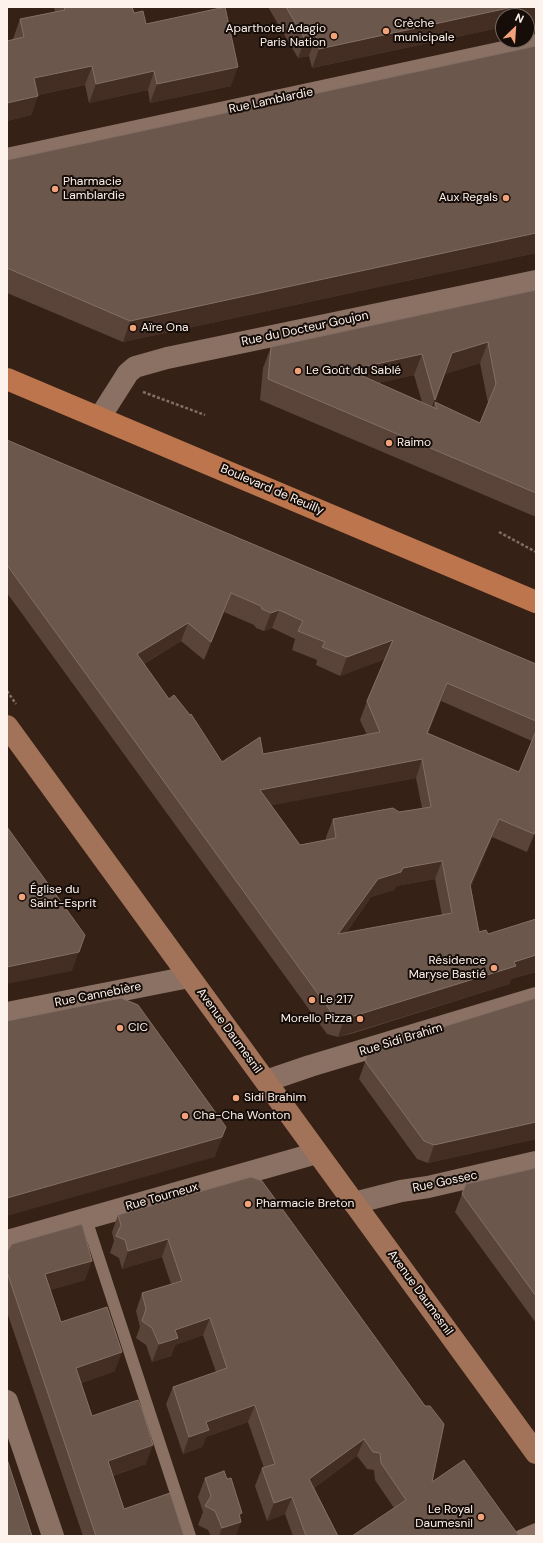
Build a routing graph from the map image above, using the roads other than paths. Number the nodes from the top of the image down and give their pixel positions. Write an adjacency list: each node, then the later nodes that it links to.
1 (536, 45): 2 (street, Rue Lamblardie)
2 (7, 159)
3 (536, 281): 5 (street, Rue du Docteur Goujon)
4 (7, 379): 5 (main road, Boulevard de Reuilly)
5 (100, 417): 6 (main road, Boulevard de Reuilly)
6 (536, 602)
7 (7, 726): 8 (main road, Avenue Daumesnil)
8 (189, 977): 10 (street, Rue Cannebière); 11 (main road, Avenue Daumesnil)
9 (536, 998): 11 (street, Rue Sidi Brahim)
10 (7, 1013)
11 (266, 1081): 12 (main road, Avenue Daumesnil)
12 (317, 1153): 14 (main road, Avenue Daumesnil); 15 (street, Rue Tourneux)
13 (536, 1162): 14 (street, Rue Gossec)
14 (354, 1204): 18 (main road, Avenue Daumesnil)
15 (86, 1219): 16 (street, Rue Tourneux); 21 (lane)
16 (7, 1241)
17 (7, 1401): 20 (street)
18 (536, 1453)
19 (536, 1529): 22 (lane)
20 (53, 1536)
21 (190, 1536)
22 (520, 1536)

